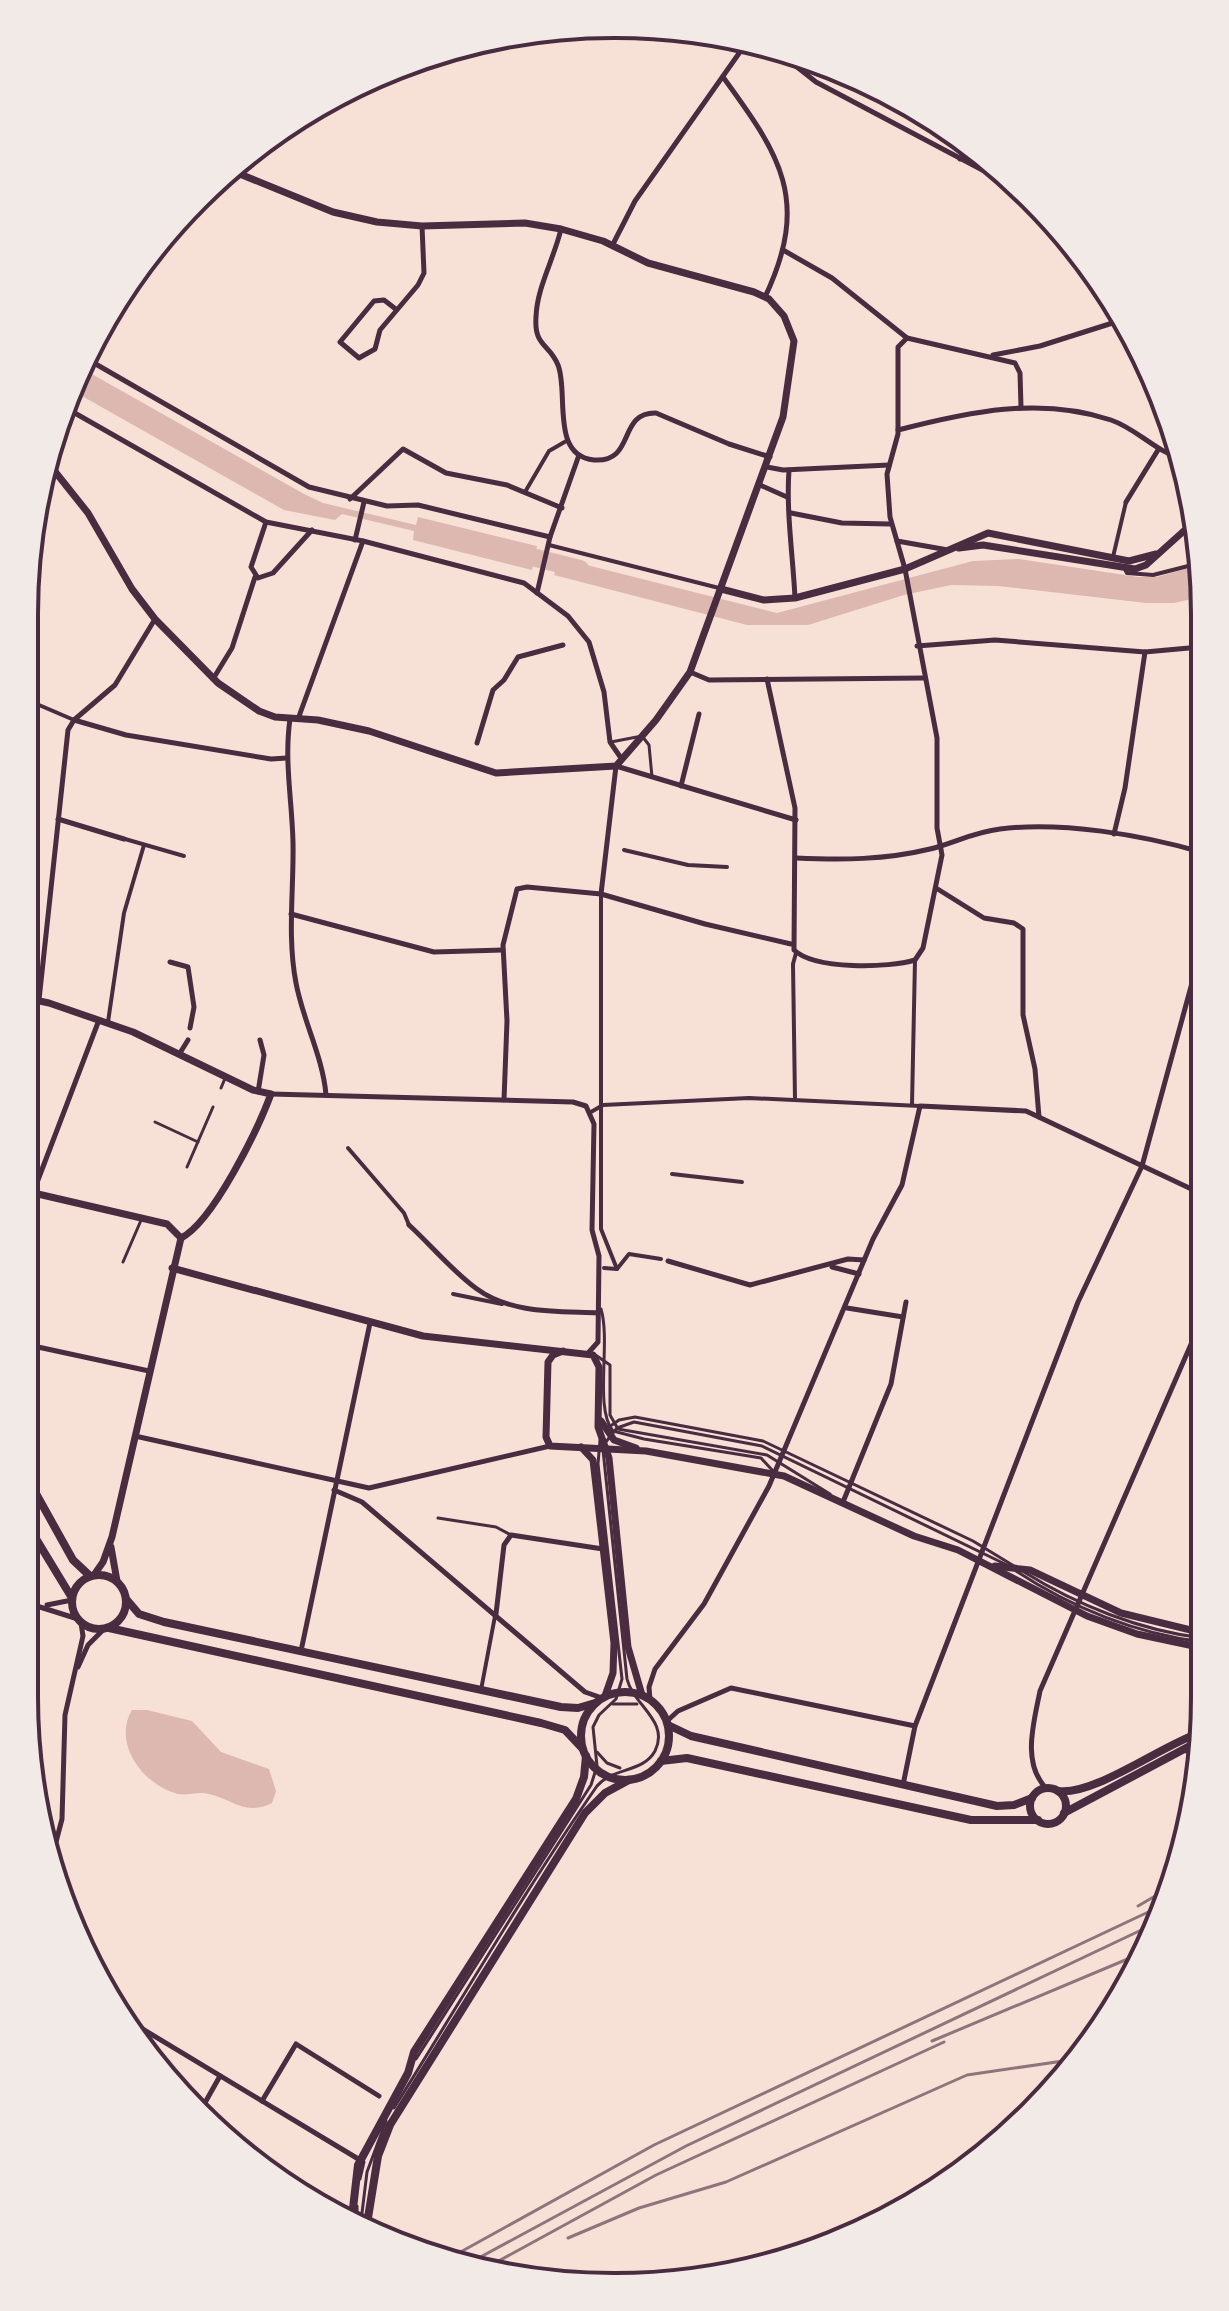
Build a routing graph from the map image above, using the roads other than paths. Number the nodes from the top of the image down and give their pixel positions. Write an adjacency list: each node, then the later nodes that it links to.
1 (740, 52): 3 (street)
2 (799, 69): 5 (street)
3 (723, 77): 10 (street); 11 (street)
4 (962, 155): 5 (street)
5 (960, 159): 6 (street)
6 (981, 170)
7 (242, 175): 8 (street)
8 (422, 226): 9 (street); 13 (street)
9 (561, 229): 10 (street); 21 (street)
10 (612, 246): 12 (street)
11 (783, 250): 12 (street); 15 (street)
12 (765, 297): 25 (street)
13 (397, 310): 13 (street)
14 (1112, 323): 16 (street)
15 (907, 338): 16 (street); 20 (street)
16 (988, 356): 18 (street)
17 (95, 364): 33 (street)
18 (1021, 407): 20 (street); 22 (street)
19 (75, 413): 38 (street)
20 (898, 430): 26 (street)
21 (568, 440): 24 (street); 31 (street)
22 (1158, 450): 23 (street); 35 (street)
23 (1168, 454)
24 (579, 455): 25 (street); 36 (street)
25 (771, 457): 27 (street)
26 (889, 465): 28 (street); 39 (street)
27 (767, 467): 28 (street); 30 (street)
28 (789, 470): 32 (street)
29 (56, 473): 57 (street)
30 (760, 485): 32 (street); 54 (street)
31 (525, 492): 33 (street); 36 (street)
32 (787, 497): 37 (street)
33 (350, 499): 34 (street)
34 (364, 502): 42 (street); 43 (street)
35 (1126, 502): 49 (street)
36 (562, 508): 42 (street)
37 (791, 513): 39 (street); 56 (street)
38 (266, 522): 40 (street); 53 (street)
39 (890, 524): 45 (street)
40 (312, 530): 43 (street); 53 (street)
41 (1185, 530): 48 (street)
42 (550, 537): 46 (street)
43 (355, 540): 44 (street)
44 (363, 541): 55 (street); 68 (street)
45 (897, 541): 47 (street); 52 (street)
46 (548, 548): 54 (street); 55 (street)
47 (949, 550): 49 (street); 51 (street); 52 (street)
48 (1156, 554): 49 (street); 51 (street)
49 (1113, 557)
50 (1189, 566): 51 (street)
51 (1125, 569)
52 (905, 571): 56 (street); 59 (street)
53 (255, 577): 64 (street)
54 (720, 592): 56 (street); 62 (street)
55 (537, 593): 71 (street)
56 (795, 598)
57 (155, 619): 64 (street); 69 (street)
58 (563, 645): 72 (street)
59 (917, 646): 61 (street); 63 (street)
60 (1191, 648): 61 (street)
61 (1145, 652): 79 (street)
62 (690, 672): 65 (street); 70 (street)
63 (924, 678): 65 (street); 82 (street)
64 (213, 679): 68 (street)
65 (767, 679): 78 (street)
66 (38, 705): 69 (street)
67 (699, 714): 76 (street)
68 (294, 719): 73 (street); 74 (street)
69 (74, 720): 73 (street); 77 (street)
70 (642, 736): 71 (lane); 74 (street); 75 (lane)
71 (610, 742): 74 (street)
72 (477, 743)
73 (287, 758): 92 (street)
74 (618, 762): 75 (street); 83 (street)
75 (652, 777): 76 (street)
76 (681, 786): 78 (street)
77 (58, 819): 80 (street); 99 (street)
78 (796, 820): 88 (street)
79 (1114, 834): 82 (street); 86 (street)
80 (124, 839): 81 (street)
81 (144, 845): 87 (street); 100 (street)
82 (941, 845): 88 (street); 90 (street)
83 (605, 847): 84 (street); 91 (street)
84 (615, 849)
85 (624, 850): 89 (street)
86 (1191, 850)
87 (184, 856)
88 (796, 858): 93 (street)
89 (727, 867)
90 (936, 888): 96 (street); 116 (street)
91 (601, 894): 93 (street); 94 (street); 112 (street)
92 (291, 914): 94 (street); 109 (street)
93 (791, 944): 95 (street)
94 (503, 950): 110 (street)
95 (796, 953): 96 (street); 111 (street)
96 (915, 960): 113 (street)
97 (170, 962): 101 (street)
98 (1191, 987): 120 (street)
99 (39, 1000): 100 (street)
100 (104, 1021): 104 (street); 122 (street)
101 (190, 1028)
102 (188, 1040): 104 (street)
103 (260, 1040): 107 (street)
104 (180, 1053): 105 (street)
105 (226, 1076): 106 (lane); 107 (street)
106 (221, 1088)
107 (258, 1092): 108 (street)
108 (271, 1094): 109 (street); 129 (street)
109 (326, 1095): 110 (street)
110 (504, 1100): 115 (street)
111 (795, 1100): 112 (street); 113 (street)
112 (603, 1105): 115 (street); 136 (street)
113 (916, 1106): 116 (street); 131 (street)
114 (213, 1107): 118 (lane)
115 (591, 1112): 140 (street)
116 (1039, 1118): 120 (street)
117 (155, 1122): 118 (lane)
118 (198, 1142): 121 (lane)
119 (348, 1148): 128 (street)
120 (1142, 1166): 125 (street); 171 (street)
121 (187, 1167)
122 (38, 1171)
123 (672, 1174): 124 (street)
124 (742, 1182)
125 (1191, 1189)
126 (38, 1194): 127 (street)
127 (142, 1218): 129 (street); 132 (lane)
128 (409, 1225): 141 (street)
129 (181, 1238): 134 (street)
130 (664, 1260): 133 (street); 136 (street)
131 (864, 1260): 133 (street); 137 (street)
132 (123, 1262)
133 (827, 1267): 137 (street)
134 (172, 1268): 145 (street); 153 (street)
135 (604, 1268): 136 (street)
136 (617, 1269)
137 (859, 1274): 142 (street)
138 (453, 1294): 141 (street)
139 (906, 1302): 144 (street)
140 (599, 1303): 143 (street); 151 (lane)
141 (512, 1305): 143 (street)
142 (847, 1308): 144 (street); 159 (street)
143 (598, 1313): 150 (street)
144 (903, 1317): 162 (street)
145 (370, 1323): 148 (street); 161 (street)
146 (1191, 1344): 179 (street)
147 (38, 1347): 153 (street)
148 (529, 1349): 149 (street); 152 (street)
149 (563, 1351): 150 (street); 152 (street)
150 (589, 1352): 151 (lane); 155 (street)
151 (606, 1359): 155 (lane)
152 (548, 1365): 156 (street)
153 (149, 1371): 154 (street)
154 (135, 1436): 161 (street); 168 (street)
155 (607, 1436): 157 (street); 158 (street); 158 (street); 159 (lane); 159 (lane); 160 (lane); 190 (lane); 191 (lane); 192 (street)
156 (550, 1446): 157 (street); 161 (street)
157 (579, 1446): 170 (street)
158 (646, 1451): 160 (street)
159 (780, 1455): 160 (street); 162 (lane); 165 (lane)
160 (775, 1474): 165 (street); 192 (street)
161 (337, 1480): 163 (street)
162 (850, 1486): 165 (street); 171 (lane)
163 (334, 1490): 182 (street); 187 (street)
164 (38, 1497): 175 (main road)
165 (839, 1501): 172 (street)
166 (438, 1518): 167 (lane)
167 (511, 1535): 170 (street); 182 (street)
168 (112, 1537): 175 (street); 176 (street)
169 (38, 1542): 177 (main road)
170 (603, 1549): 193 (street)
171 (984, 1549): 172 (street); 174 (lane); 174 (lane)
172 (979, 1560): 173 (street); 197 (street)
173 (989, 1565): 174 (street); 179 (street)
174 (1015, 1568): 179 (street)
175 (92, 1576): 176 (main road); 177 (main road)
176 (117, 1581): 178 (main road)
177 (72, 1599): 181 (street); 183 (main road)
178 (127, 1600): 184 (main road); 187 (main road)
179 (1078, 1603): 185 (street); 186 (street); 210 (street)
180 (38, 1605): 181 (street)
181 (42, 1606): 183 (street)
182 (496, 1614): 189 (street); 193 (street)
183 (80, 1621): 184 (main road); 188 (street)
184 (106, 1628): 188 (street); 200 (main road)
185 (1191, 1637)
186 (1191, 1640)
187 (301, 1651): 189 (main road)
188 (72, 1683): 215 (street)
189 (481, 1690): 193 (main road)
190 (620, 1692): 191 (main road); 193 (main road); 194 (lane)
191 (631, 1692): 192 (main road); 195 (lane)
192 (646, 1697): 196 (main road)
193 (601, 1699): 200 (main road)
194 (611, 1705): 195 (lane); 201 (lane)
195 (640, 1705): 205 (lane)
196 (667, 1723): 197 (street); 203 (main road); 209 (main road)
197 (915, 1726): 209 (street)
198 (1190, 1735): 211 (main road)
199 (1189, 1747): 204 (main road)
200 (584, 1752): 206 (main road); 217 (main road)
201 (597, 1752): 205 (lane); 206 (lane)
202 (1188, 1752): 204 (lane)
203 (661, 1761): 208 (main road); 214 (main road)
204 (1153, 1766): 213 (main road)
205 (624, 1768): 207 (lane)
206 (596, 1770): 207 (main road); 217 (lane)
207 (607, 1776): 208 (main road); 227 (lane)
208 (629, 1780): 226 (main road)
209 (903, 1785): 212 (main road)
210 (1047, 1789): 211 (main road); 212 (main road)
211 (1058, 1791): 213 (main road)
212 (1032, 1798): 214 (main road)
213 (1064, 1813): 214 (main road)
214 (1038, 1820)
215 (57, 1840)
216 (145, 2030): 218 (street)
217 (408, 2073): 222 (main road)
218 (220, 2076): 220 (street); 221 (street)
219 (379, 2096): 220 (street)
220 (262, 2101): 223 (street)
221 (205, 2102)
222 (367, 2151): 223 (main road); 225 (lane)
223 (360, 2160): 224 (main road)
224 (361, 2214)
225 (361, 2215)
226 (362, 2215)
227 (362, 2215)

